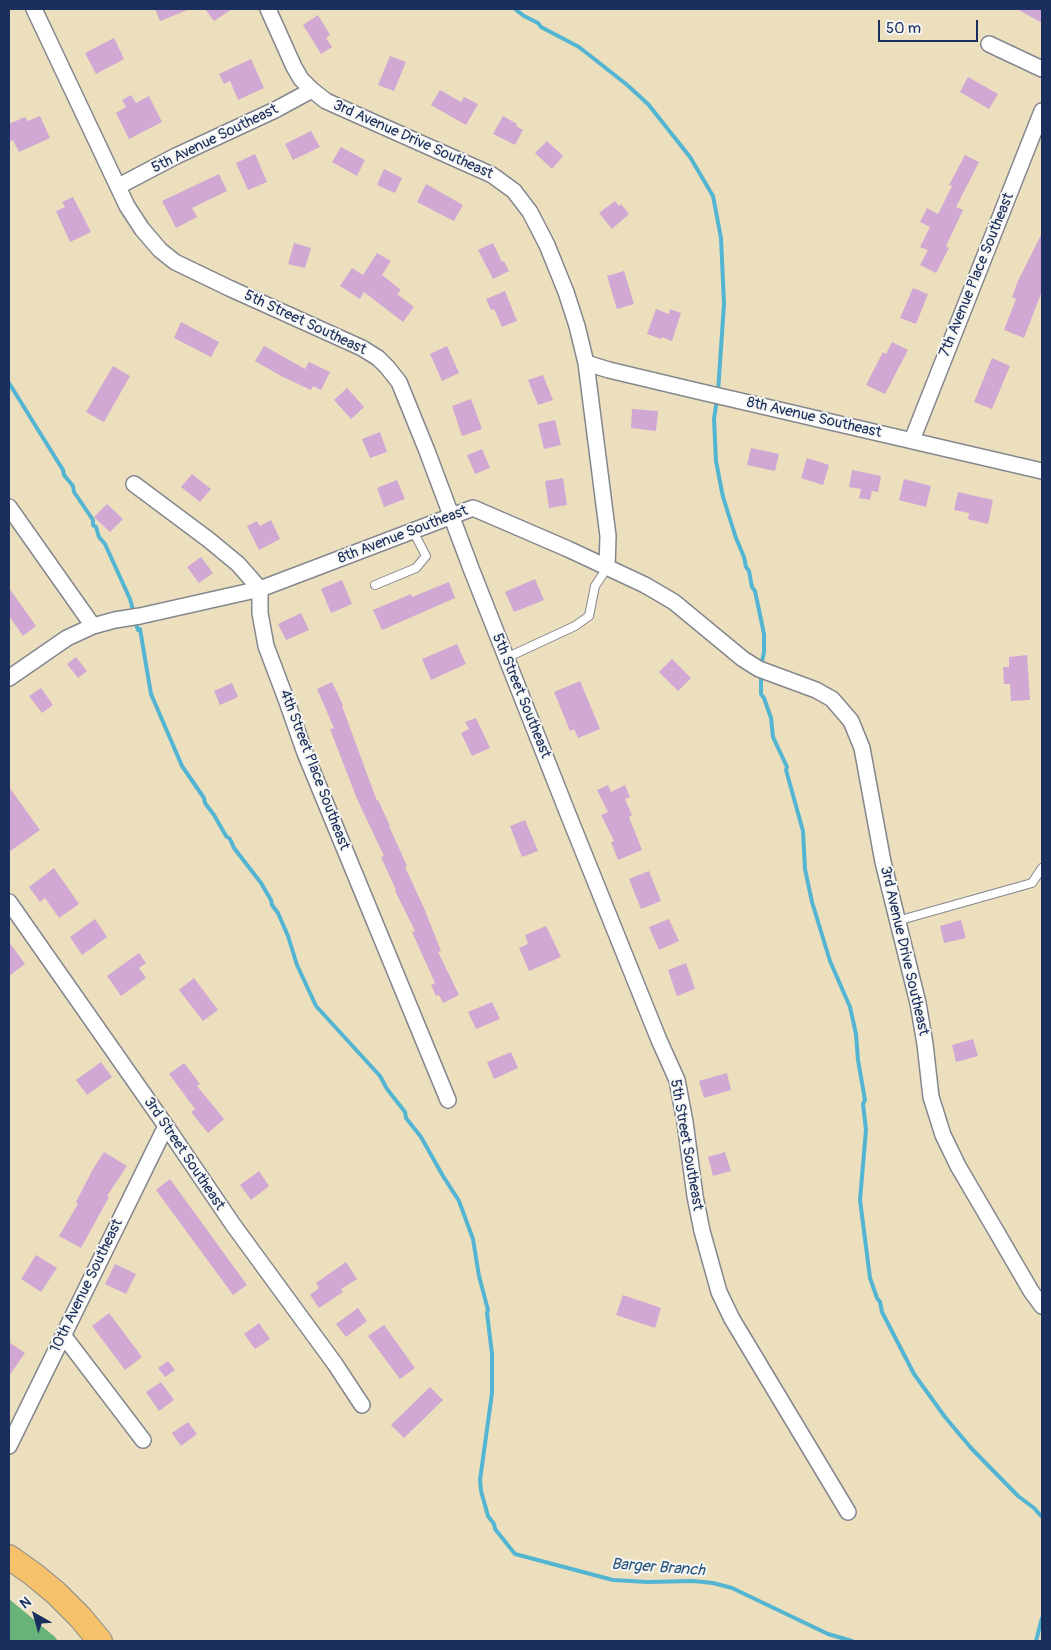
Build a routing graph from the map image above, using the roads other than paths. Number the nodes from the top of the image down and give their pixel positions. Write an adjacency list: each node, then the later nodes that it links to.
1 (34, 9): 7 (street, 5th Street Southeast)
2 (268, 9): 5 (street, 3rd Avenue Drive Southeast)
3 (989, 44): 4 (street)
4 (1042, 69)
5 (312, 90): 7 (street, 5th Avenue Southeast); 8 (street, 3rd Avenue Drive Southeast)
6 (1042, 111): 9 (street, 7th Avenue Place Southeast)
7 (119, 186): 13 (street, 5th Street Southeast)
8 (586, 363): 9 (street, 8th Avenue Southeast); 15 (street, 3rd Avenue Drive Southeast)
9 (912, 440): 10 (street, 8th Avenue Southeast)
10 (1042, 471)
11 (134, 484): 17 (street)
12 (9, 507): 18 (street)
13 (452, 516): 14 (street, 8th Avenue Southeast); 15 (street, 8th Avenue Southeast); 19 (street, 5th Street Southeast)
14 (413, 530): 16 (lane); 17 (street, 8th Avenue Southeast)
15 (607, 568): 19 (lane); 21 (street, 8th Avenue Southeast)
16 (375, 585)
17 (260, 589): 18 (street, 8th Avenue Southeast); 25 (street, 4th Street Place Southeast)
18 (93, 626): 20 (street, 8th Avenue Southeast)
19 (506, 658): 32 (street, 5th Street Southeast)
20 (9, 678)
21 (804, 685): 24 (street, 3rd Avenue Drive Southeast)
22 (1042, 868): 24 (lane)
23 (9, 904): 26 (street, 3rd Street Southeast)
24 (897, 920): 27 (street, 3rd Avenue Drive Southeast)
25 (448, 1100)
26 (166, 1126): 28 (street, 10th Avenue Southeast); 29 (street, 3rd Street Southeast)
27 (1042, 1306)
28 (63, 1335): 30 (street); 31 (street, 10th Avenue Southeast)
29 (362, 1405)
30 (143, 1440)
31 (9, 1446)
32 (848, 1512)
33 (9, 1557): 34 (main road)
34 (100, 1641)

